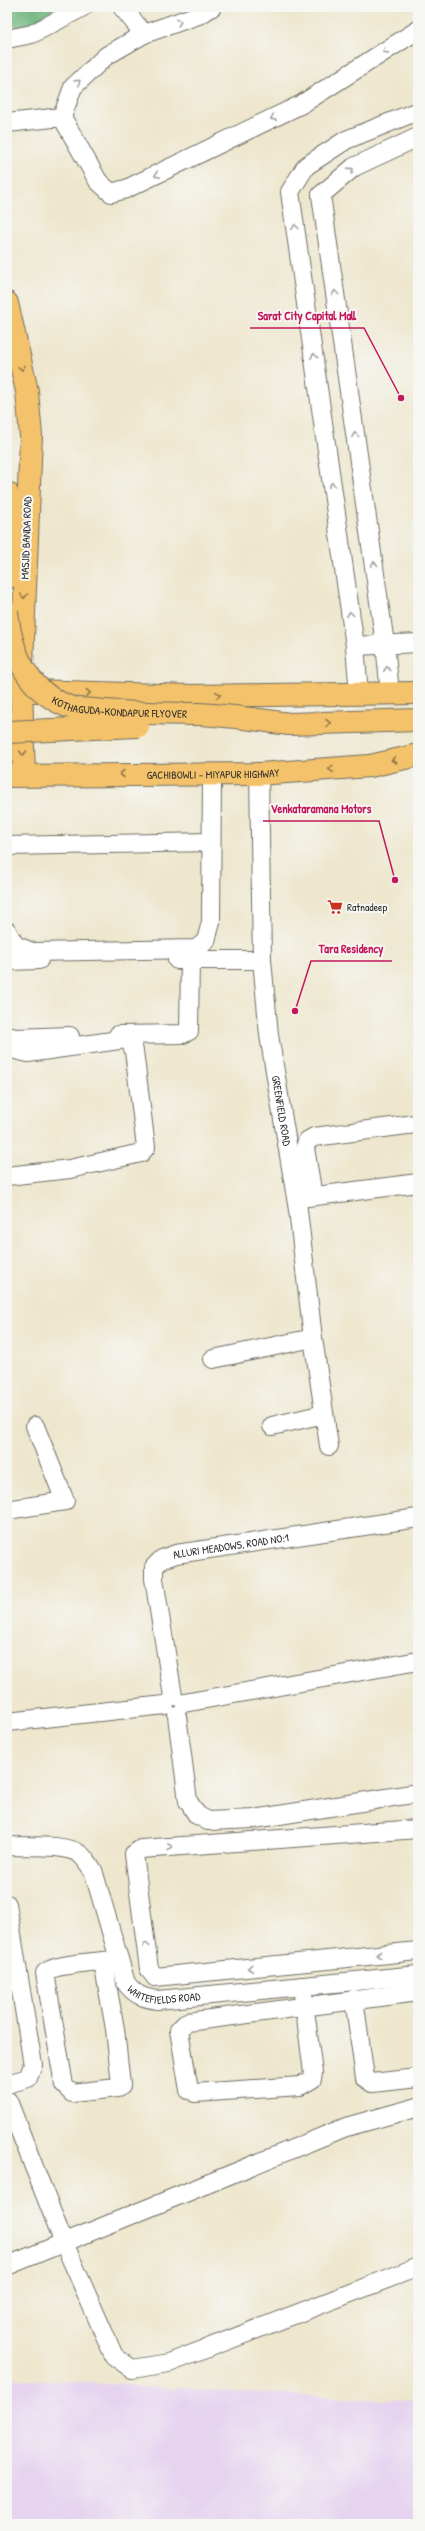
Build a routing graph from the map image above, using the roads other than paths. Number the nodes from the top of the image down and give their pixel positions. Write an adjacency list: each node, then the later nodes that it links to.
1 (83, 7): 6 (street)
2 (122, 7): 5 (street)
3 (212, 7): 5 (street, one-way to 3)
4 (418, 30): 8 (street, one-way to 8)
5 (144, 34): 8 (street, one-way to 5)
6 (7, 39)
7 (418, 111): 11 (street)
8 (62, 117): 9 (street)
9 (7, 123)
10 (418, 137): 12 (street, one-way to 10)
11 (290, 192): 12 (street); 19 (street, one-way to 11)
12 (321, 195): 18 (street, one-way to 12)
13 (7, 303): 20 (main road, MASJID BANDA ROAD, one-way to 20)
14 (7, 493): 15 (main road)
15 (7, 578)
16 (7, 612): 25 (main road, KOTHAGUDA-KONDAPUR FLYOVER, bridge)
17 (418, 643): 18 (street)
18 (385, 644): 19 (street); 23 (street, one-way to 18)
19 (355, 646): 22 (street)
20 (14, 689): 22 (main road, one-way to 22); 30 (main road, MASJID BANDA ROAD, one-way to 30)
21 (418, 693): 23 (main road)
22 (359, 694): 23 (main road)
23 (390, 694)
24 (418, 720): 25 (main road, KOTHAGUDA-KONDAPUR FLYOVER, one-way to 24)
25 (289, 724): 26 (main road, KOTHAGUDA-KONDAPUR FLYOVER, bridge)
26 (7, 732)
27 (418, 755): 29 (main road, GACHIBOWLI - MIYAPUR HIGHWAY, one-way to 29)
28 (212, 774): 29 (main road, GACHIBOWLI - MIYAPUR HIGHWAY); 30 (main road, GACHIBOWLI - MIYAPUR HIGHWAY, one-way to 30); 31 (street)
29 (259, 774): 35 (street, GREENFIELD ROAD)
30 (15, 776)
31 (210, 842): 32 (street); 33 (street)
32 (7, 846)
33 (7, 931)
34 (190, 960): 35 (street); 36 (street); 37 (street)
35 (262, 960): 42 (street, GREENFIELD ROAD)
36 (7, 961)
37 (7, 1036)
38 (7, 1048): 40 (street)
39 (415, 1124): 42 (street)
40 (7, 1176)
41 (418, 1184): 42 (street)
42 (303, 1191): 43 (street, GREENFIELD ROAD)
43 (313, 1338): 44 (street); 45 (street, GREENFIELD ROAD)
44 (213, 1359)
45 (324, 1414): 47 (street); 48 (street, GREENFIELD ROAD)
46 (35, 1426): 49 (street)
47 (272, 1426)
48 (329, 1446)
49 (7, 1510)
50 (418, 1518): 52 (street, ALLURI MEADOWS, ROAD NO:1)
51 (418, 1661): 52 (street)
52 (175, 1705): 53 (street); 54 (street, ALLURI MEADOWS, ROAD NO:1)
53 (7, 1722)
54 (418, 1793)
55 (418, 1829): 58 (street, one-way to 55)
56 (7, 1846): 59 (street, WHITEFIELDS ROAD)
57 (7, 1904): 66 (street)
58 (418, 1951)
59 (111, 1960): 59 (street); 61 (street, WHITEFIELDS ROAD)
60 (418, 1975): 61 (street, WHITEFIELDS ROAD)
61 (302, 1986): 64 (street)
62 (418, 1992): 63 (street)
63 (354, 1999): 64 (street); 65 (street)
64 (304, 2005): 64 (street)
65 (418, 2078)
66 (7, 2084)
67 (8, 2101): 69 (street)
68 (418, 2107): 69 (street)
69 (64, 2243): 70 (street); 71 (street)
70 (7, 2266)
71 (418, 2267)

